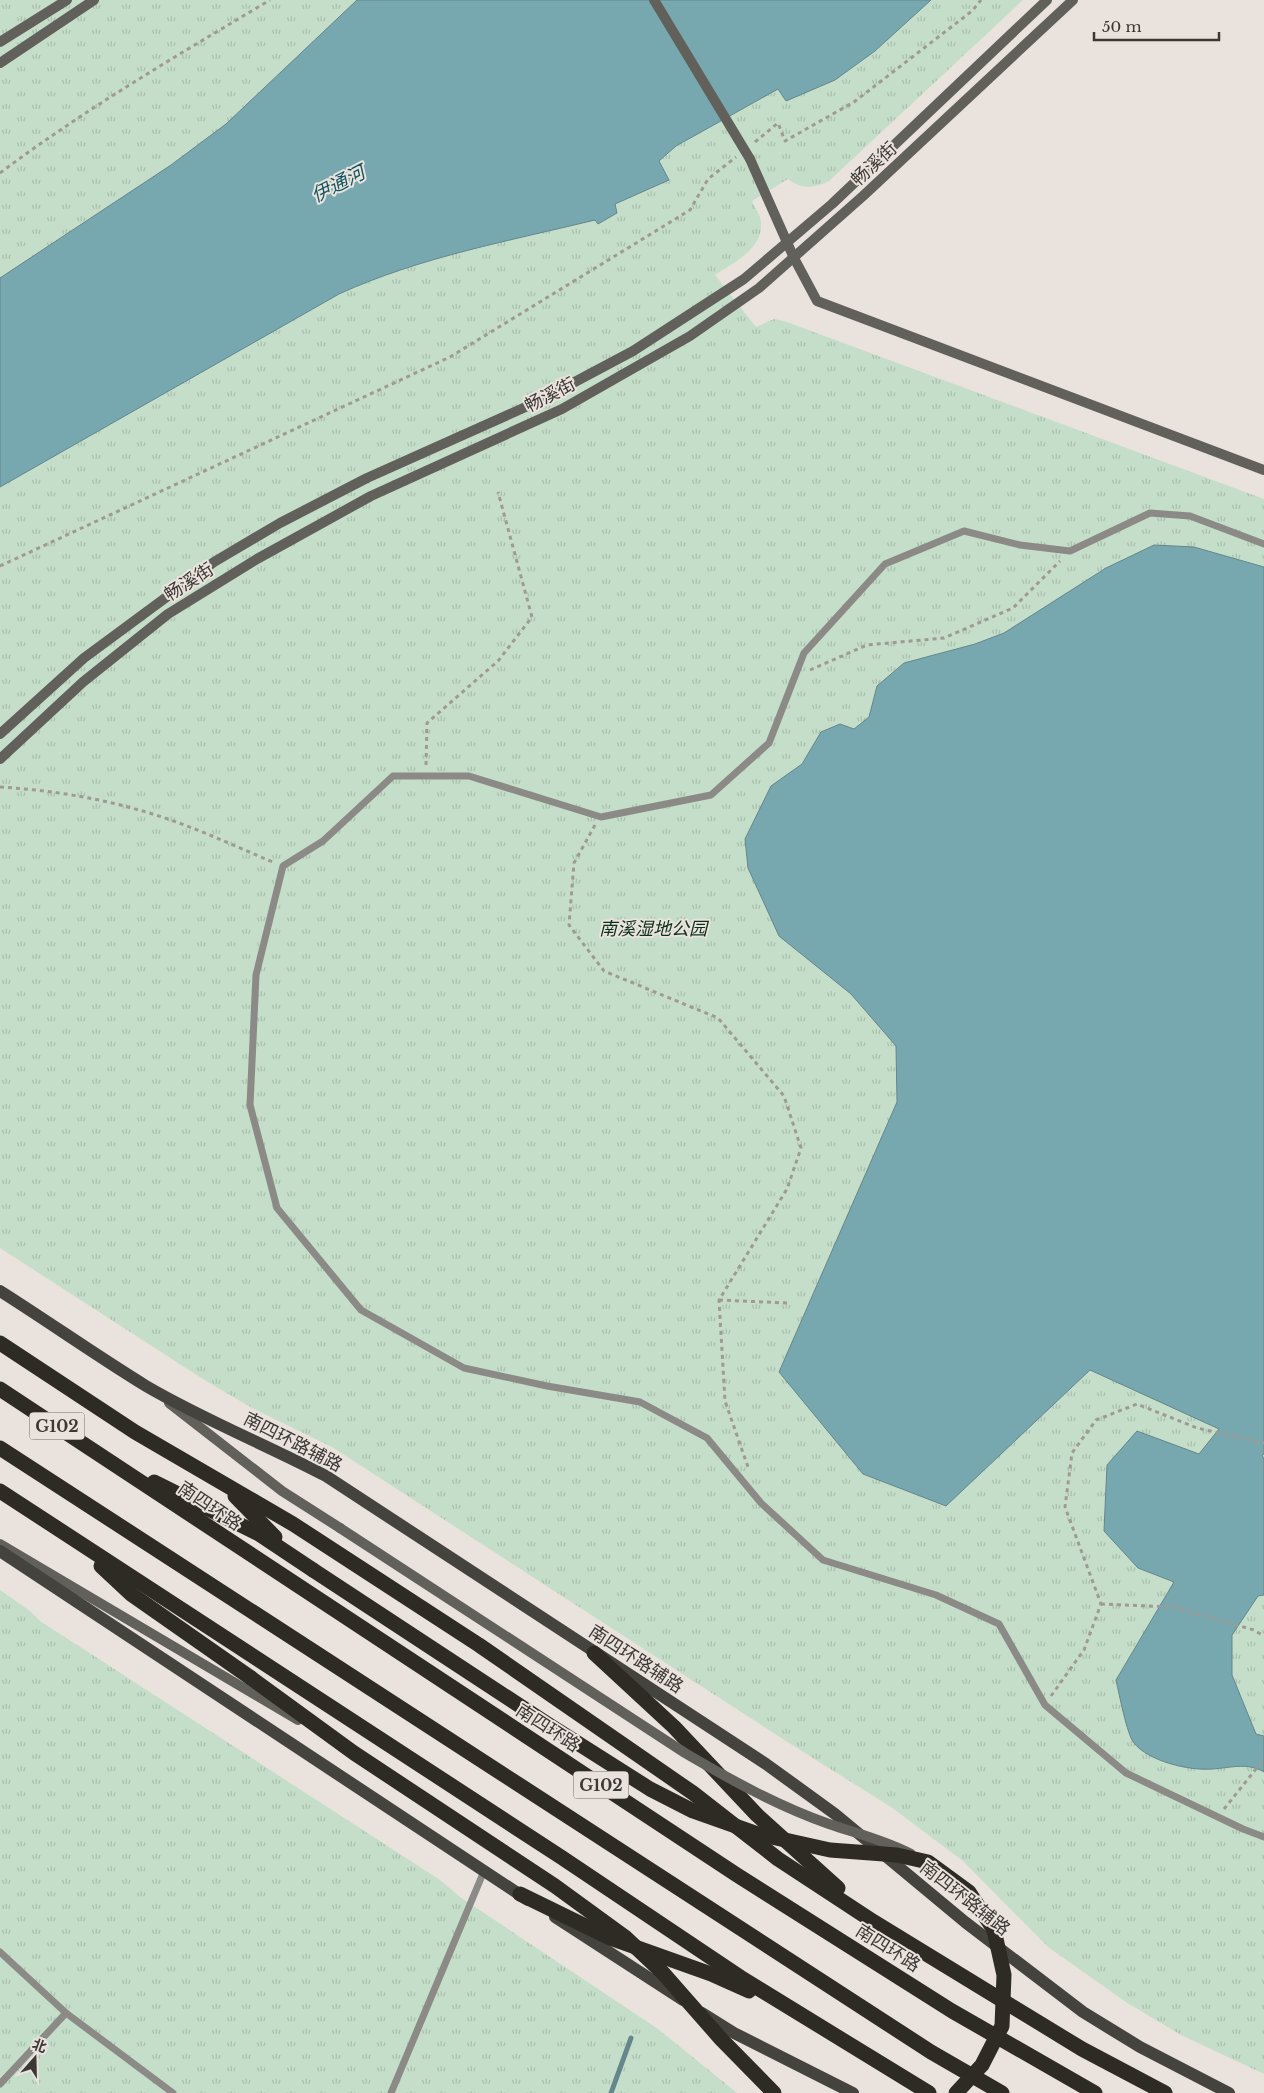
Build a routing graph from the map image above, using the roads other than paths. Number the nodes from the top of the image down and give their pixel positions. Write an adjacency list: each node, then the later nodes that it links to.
1 (67, 0): 6 (main road)
2 (94, 0): 7 (main road)
3 (654, 0): 8 (main road, bridge)
4 (1047, 0): 8 (main road, 畅溪街)
5 (1073, 0): 9 (main road, 畅溪街)
6 (0, 42)
7 (0, 63)
8 (787, 242): 9 (main road); 12 (main road, 畅溪街)
9 (794, 258): 10 (main road); 13 (main road, 畅溪街)
10 (1264, 470)
11 (1264, 544): 28 (lane)
12 (0, 734)
13 (0, 760)
14 (0, 1291): 16 (main road, 南四环路辅路)
15 (0, 1343): 20 (highway)
16 (147, 1386): 26 (main road, 南四环路辅路); 29 (main road, bridge)
17 (0, 1389): 19 (highway, G102)
18 (0, 1448): 43 (highway, G102)
19 (114, 1464): 25 (highway); 44 (highway, 南四环路 / G102)
20 (222, 1483): 25 (highway); 32 (highway)
21 (0, 1492): 22 (highway)
22 (72, 1539): 27 (highway); 35 (highway)
23 (0, 1544): 27 (main road)
24 (0, 1551): 30 (main road)
25 (297, 1560): 29 (highway, bridge)
26 (594, 1652): 32 (highway); 46 (main road, 南四环路辅路)
27 (248, 1683): 39 (highway, bridge)
28 (1264, 1836)
29 (928, 1862): 42 (highway, bridge)
30 (484, 1871): 31 (main road); 38 (lane)
31 (520, 1894): 35 (highway); 40 (main road)
32 (917, 1948): 45 (highway)
33 (0, 1952): 34 (lane)
34 (66, 2012): 36 (lane); 37 (lane)
35 (800, 2015): 41 (highway)
36 (0, 2084)
37 (173, 2093)
38 (391, 2093)
39 (774, 2093)
40 (853, 2093)
41 (929, 2093)
42 (956, 2093)
43 (1002, 2093)
44 (1095, 2093)
45 (1165, 2093)
46 (1229, 2093)

